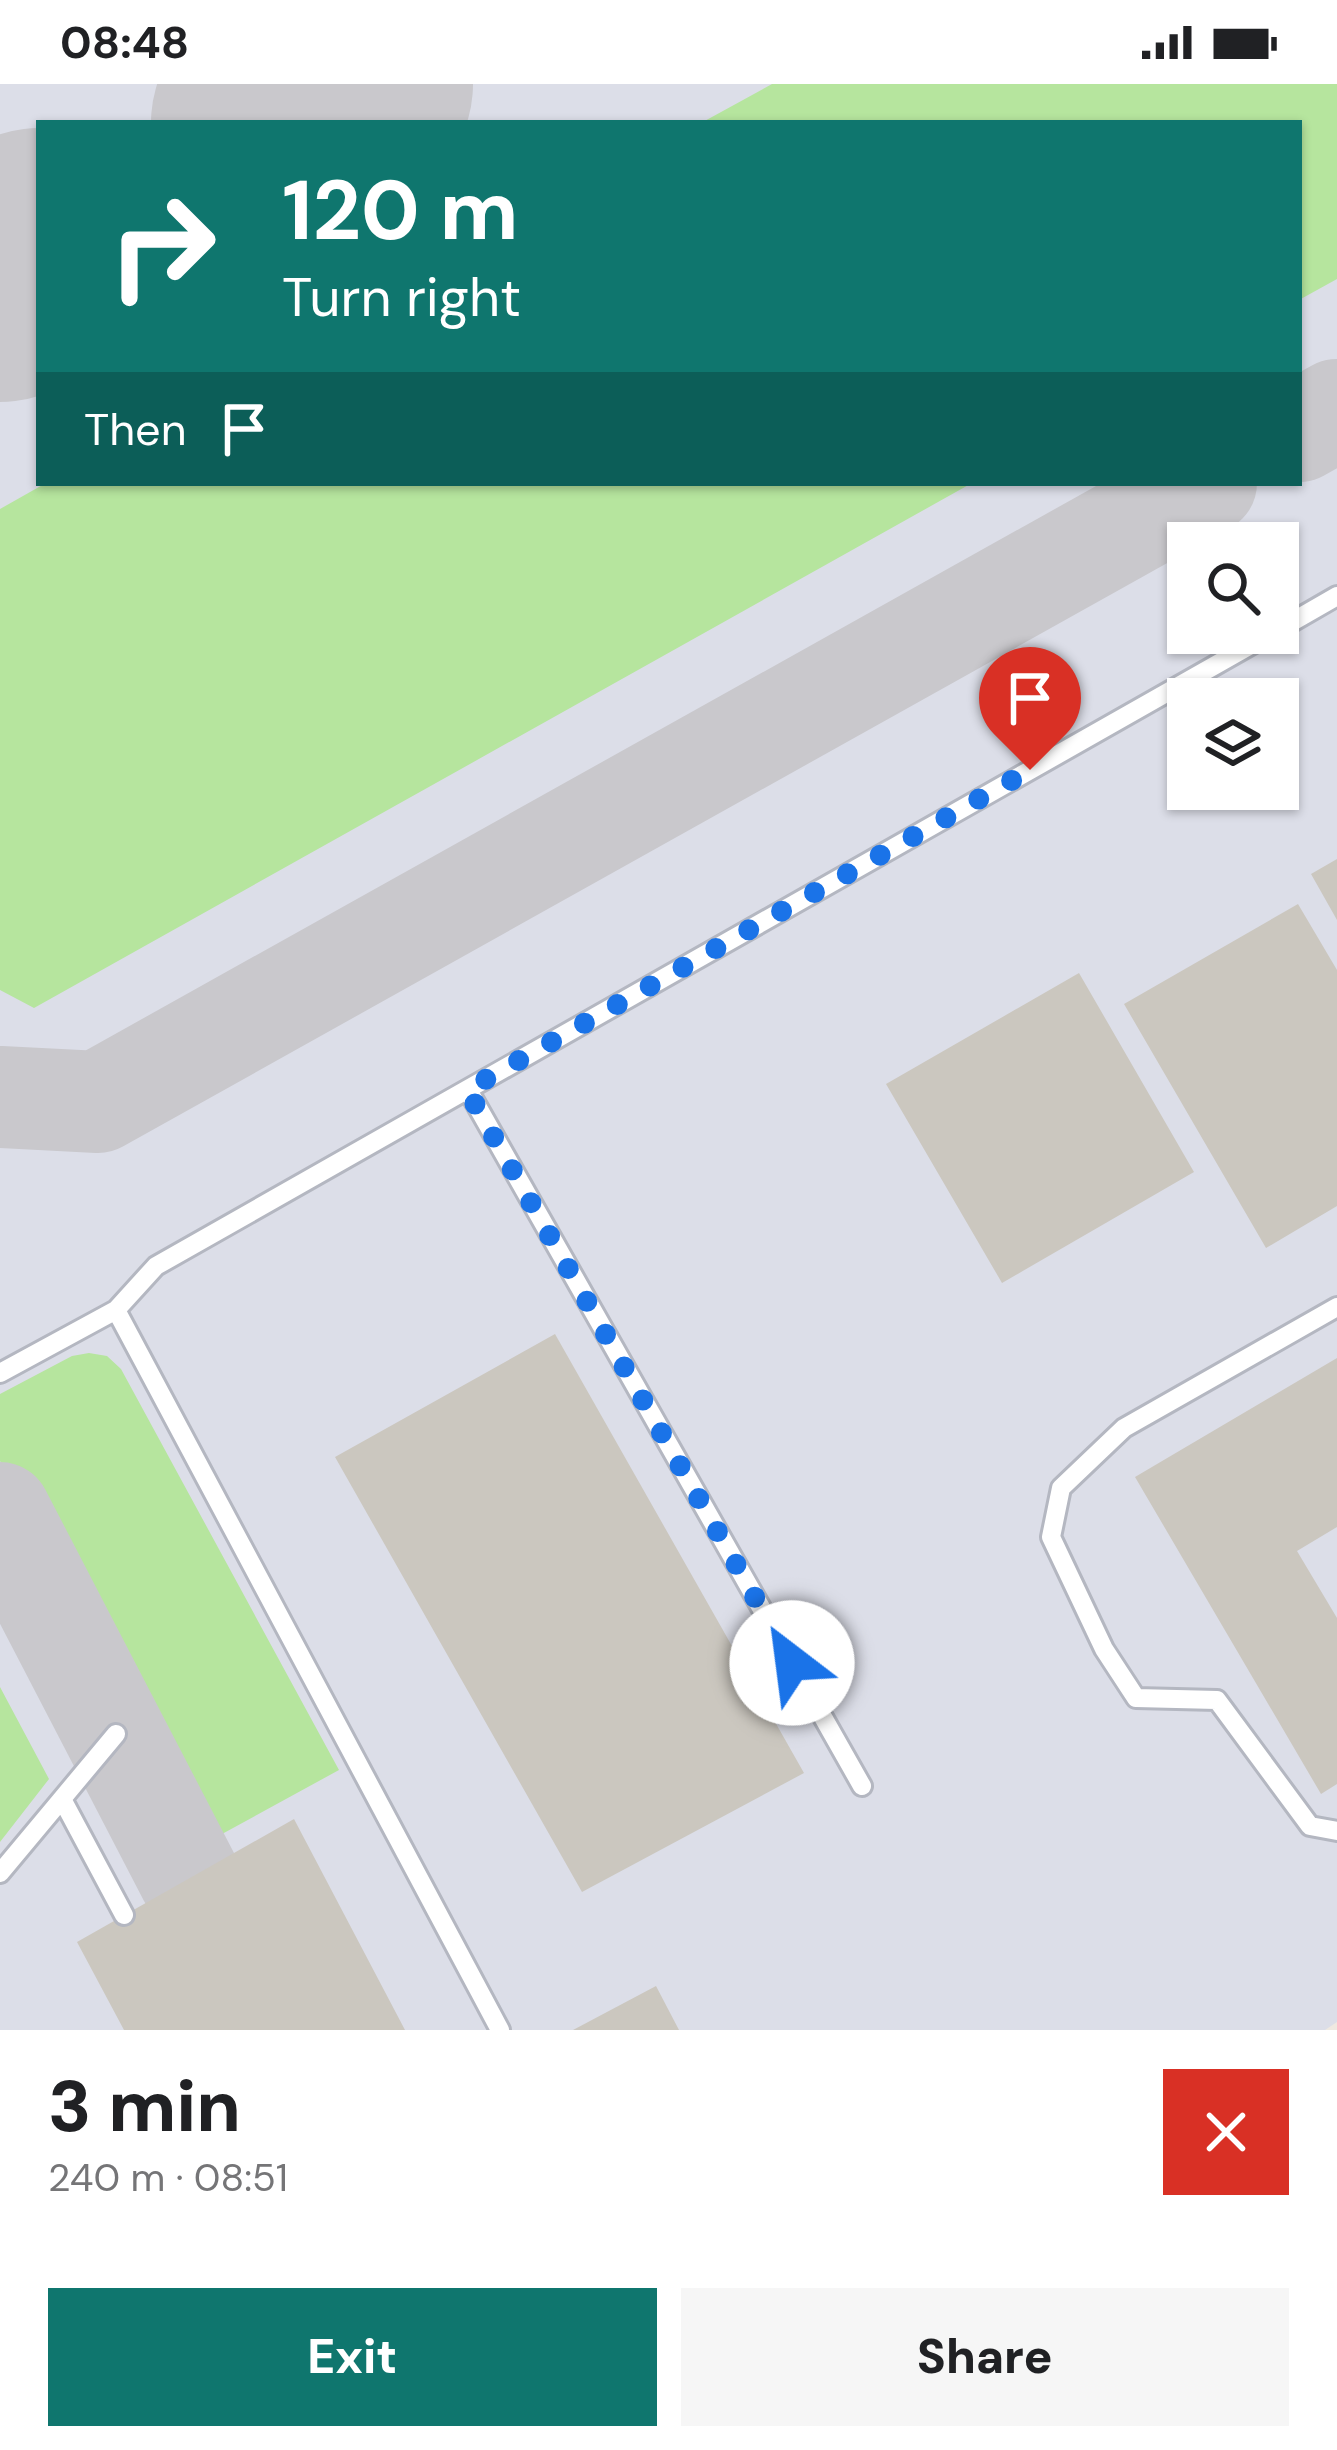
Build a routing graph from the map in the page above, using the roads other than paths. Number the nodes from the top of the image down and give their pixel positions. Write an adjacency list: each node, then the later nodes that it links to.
1 (1337, 596): 2 (lane)
2 (1299, 617)
3 (1235, 654): 4 (lane)
4 (467, 1090): 6 (lane); 9 (lane)
5 (1337, 1307): 11 (lane)
6 (116, 1310): 7 (lane); 14 (lane)
7 (0, 1373)
8 (116, 1734): 10 (lane)
9 (862, 1786)
10 (62, 1799): 12 (lane); 13 (lane)
11 (1337, 1831)
12 (0, 1873)
13 (124, 1915)
14 (500, 2030)

